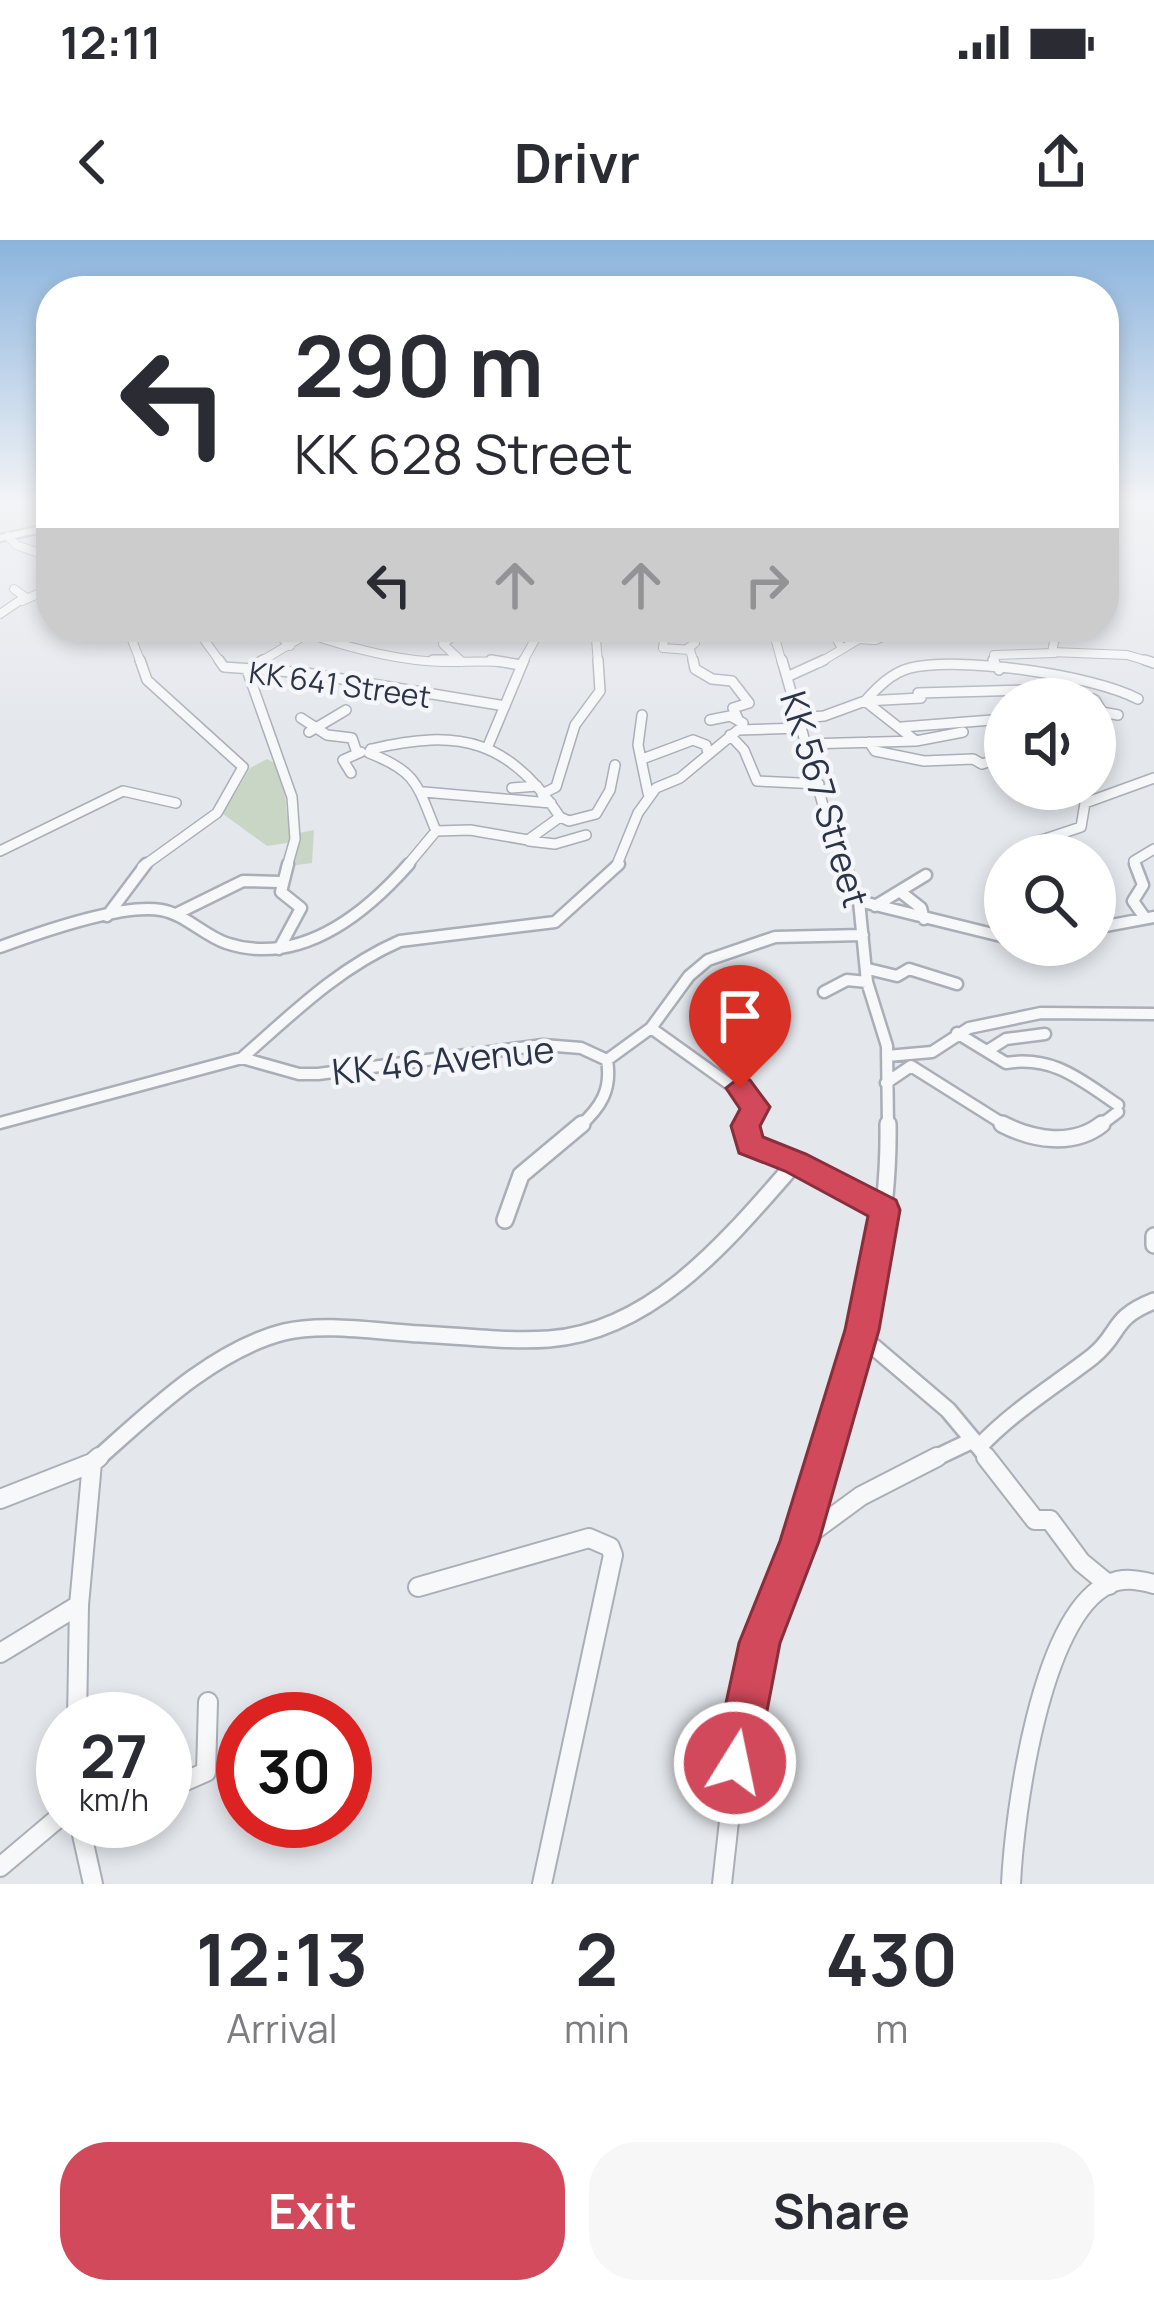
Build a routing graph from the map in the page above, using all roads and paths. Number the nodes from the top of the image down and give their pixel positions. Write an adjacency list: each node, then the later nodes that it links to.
1 (14, 589): 3 (street)
2 (36, 595): 3 (street)
3 (22, 601): 4 (street)
4 (0, 614)
5 (133, 642): 75 (street)
6 (205, 642): 26 (street, KK 641 Street)
7 (286, 642): 19 (street)
8 (296, 642): 19 (street)
9 (336, 642): 23 (street)
10 (444, 642): 23 (street)
11 (532, 642): 25 (street)
12 (596, 642): 59 (street)
13 (664, 642): 21 (street)
14 (695, 642): 21 (street)
15 (777, 642): 28 (street, KK 567 Street)
16 (838, 642): 20 (street)
17 (852, 642): 20 (street)
18 (1052, 642): 22 (street)
19 (290, 646): 26 (street)
20 (841, 647): 28 (street)
21 (688, 649): 36 (street)
22 (1055, 653): 24 (street); 27 (street)
23 (461, 662): 25 (street)
24 (1154, 663)
25 (520, 665): 32 (street)
26 (247, 670): 32 (street, KK 641 Street); 69 (street)
27 (999, 670): 30 (street); 31 (street)
28 (789, 676): 41 (street, KK 567 Street)
29 (984, 691): 31 (street)
30 (1138, 699)
31 (865, 700): 39 (street); 41 (street)
32 (506, 706): 47 (street)
33 (346, 710): 42 (street)
34 (642, 716): 50 (street)
35 (301, 718): 42 (street)
36 (738, 719): 37 (street); 40 (street)
37 (710, 720)
38 (984, 720): 39 (street)
39 (902, 727): 45 (street)
40 (755, 728): 41 (street); 44 (street)
41 (802, 730): 46 (street); 55 (street, KK 567 Street)
42 (311, 731): 48 (street)
43 (963, 732): 45 (street)
44 (730, 735): 49 (street); 55 (street)
45 (916, 741): 46 (street)
46 (869, 742): 51 (street)
47 (488, 746): 48 (street); 59 (street)
48 (365, 751): 53 (street); 57 (street)
49 (708, 753): 50 (street); 58 (street)
50 (645, 758): 58 (street)
51 (984, 763)
52 (615, 764): 61 (street)
53 (351, 773)
54 (1154, 778): 63 (street)
55 (819, 784): 72 (street, KK 567 Street)
56 (512, 788): 59 (street)
57 (424, 792): 59 (street); 62 (street)
58 (649, 793): 90 (street)
59 (543, 794): 61 (street)
60 (176, 803): 67 (street)
61 (560, 818): 65 (street)
62 (436, 831): 65 (street); 80 (street)
63 (1060, 834)
64 (586, 835): 65 (street)
65 (528, 840)
66 (1154, 849): 74 (street)
67 (0, 851)
68 (926, 875): 70 (street)
69 (280, 882): 73 (street); 80 (street)
70 (902, 893): 72 (street); 76 (street)
71 (1154, 900): 74 (street)
72 (867, 903): 76 (street); 78 (street, KK 567 Street)
73 (176, 914): 75 (street); 80 (street)
74 (1145, 915)
75 (107, 916): 79 (street)
76 (924, 919): 77 (street)
77 (984, 932)
78 (863, 935): 81 (street, KK 567 Street); 85 (street)
79 (0, 947)
80 (278, 950)
81 (867, 976): 82 (street); 83 (street); 89 (street, KK 567 Street)
82 (957, 983)
83 (824, 992)
84 (1154, 1014): 86 (street)
85 (651, 1028): 91 (street); 94 (street)
86 (956, 1033): 88 (street); 89 (street)
87 (1045, 1034): 88 (street)
88 (987, 1051): 92 (street)
89 (887, 1056): 92 (street, KK 567 Street)
90 (242, 1058): 91 (street, KK 46 Avenue); 93 (street)
91 (607, 1060): 96 (street)
92 (886, 1083): 95 (street, KK 567 Street)
93 (0, 1123)
94 (796, 1162): 95 (street); 100 (street)
95 (885, 1210): 98 (street, KK 567 Street)
96 (505, 1220)
97 (1154, 1301): 99 (street)
98 (860, 1336): 99 (street); 102 (street, KK 567 Street)
99 (976, 1443): 102 (street); 104 (street)
100 (92, 1463): 101 (street); 106 (street)
101 (0, 1499)
102 (800, 1541): 116 (street, KK 567 Street)
103 (1154, 1584): 104 (street)
104 (1109, 1585): 117 (street)
105 (418, 1587): 115 (street)
106 (79, 1605): 107 (street); 108 (street)
107 (0, 1653)
108 (77, 1692)
109 (208, 1702): 110 (street)
110 (192, 1778)
111 (36, 1837): 113 (street)
112 (86, 1848): 114 (street)
113 (0, 1867)
114 (93, 1884)
115 (542, 1884)
116 (722, 1884)
117 (1011, 1884)

